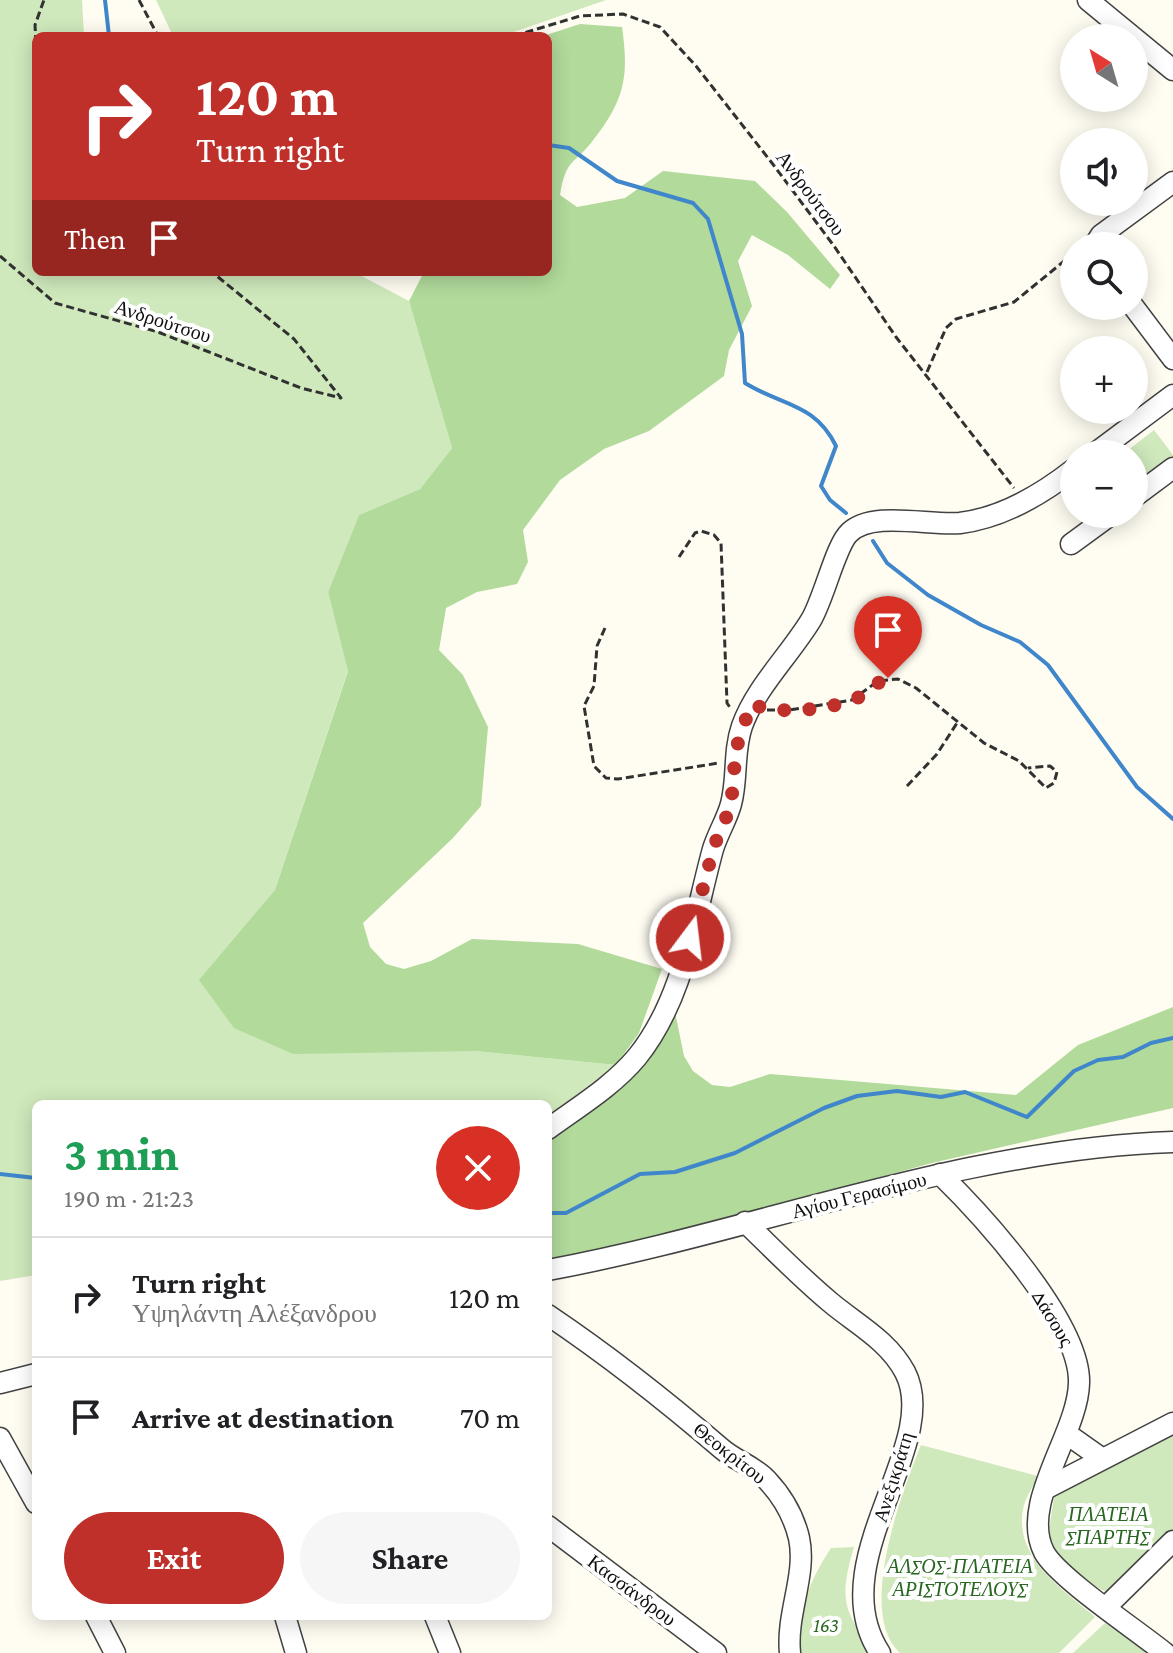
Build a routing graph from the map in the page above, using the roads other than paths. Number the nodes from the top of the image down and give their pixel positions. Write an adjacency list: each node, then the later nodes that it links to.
1 (1088, 0): 2 (street)
2 (1173, 70)
3 (1173, 182): 4 (street)
4 (1105, 232)
5 (1144, 320): 6 (street)
6 (1173, 359)
7 (1173, 395): 8 (street)
8 (1113, 440)
9 (1173, 468): 11 (street)
10 (1060, 478): 14 (street)
11 (1148, 487)
12 (1093, 528): 13 (street)
13 (1071, 544)
14 (552, 1126)
15 (1172, 1146): 16 (street, Αγίου Γερασίμου)
16 (940, 1174): 17 (street, Αγίου Γερασίμου); 23 (street, Δάσους)
17 (745, 1222): 18 (street, Αγίου Γερασίμου); 40 (street, Ανεξικράτη)
18 (552, 1269)
19 (552, 1318): 39 (street, Θεοκρίτου)
20 (32, 1375): 21 (street)
21 (0, 1383)
22 (1173, 1423): 25 (street)
23 (1067, 1434): 25 (street); 26 (street, Δάσους)
24 (0, 1438): 27 (street)
25 (1101, 1458): 26 (street)
26 (1045, 1489): 30 (street, Δάσους)
27 (32, 1496)
28 (552, 1529): 38 (street, Κασσάνδρου)
29 (1173, 1541): 30 (street)
30 (1107, 1606): 41 (street)
31 (98, 1620): 34 (street)
32 (286, 1620): 35 (street)
33 (438, 1621): 36 (street); 37 (street)
34 (115, 1653)
35 (295, 1653)
36 (450, 1653)
37 (464, 1653)
38 (716, 1653)
39 (790, 1653)
40 (880, 1653)
41 (1165, 1653)

